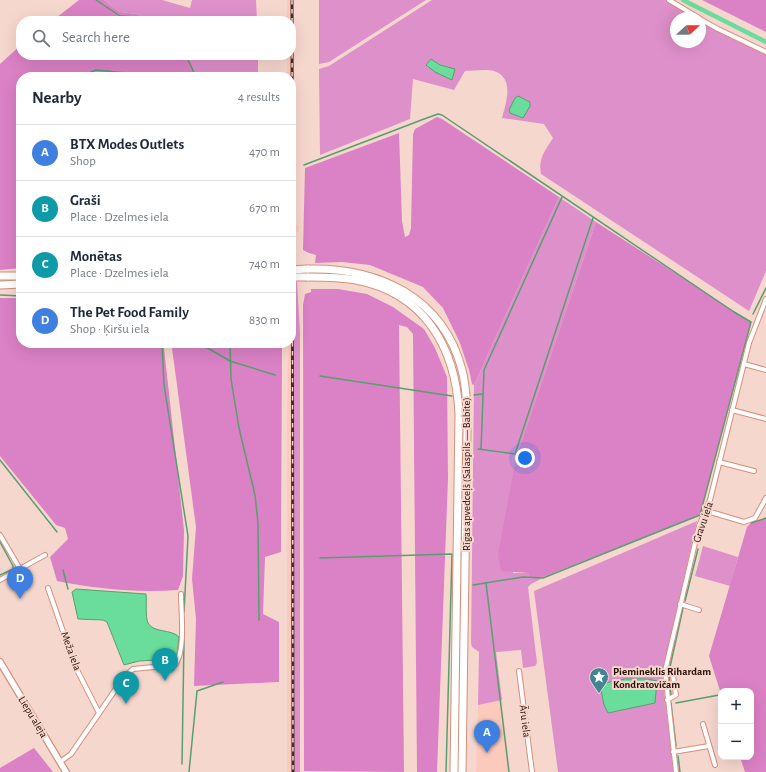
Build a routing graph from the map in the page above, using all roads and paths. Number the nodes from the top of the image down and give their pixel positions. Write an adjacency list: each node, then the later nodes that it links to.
1 (669, 0): 2 (street)
2 (689, 12)
3 (706, 22): 4 (street)
4 (766, 52)
5 (296, 270): 40 (highway, Rīgas apvedceļš (Salaspils — Babīte), bridge)
6 (0, 276): 7 (highway)
7 (16, 276)
8 (296, 278): 39 (highway, Rīgas apvedceļš (Salaspils — Babīte), bridge)
9 (16, 284): 10 (highway)
10 (2, 285)
11 (766, 301): 12 (street, Gravu iela)
12 (744, 364): 13 (street); 14 (street, Gravu iela)
13 (766, 370)
14 (732, 410): 15 (street); 16 (street, Gravu iela)
15 (766, 419)
16 (719, 462): 17 (street); 19 (street, Gravu iela)
17 (754, 471)
18 (766, 498): 19 (street)
19 (707, 511): 26 (street, Gravu iela)
20 (0, 535): 22 (street)
21 (45, 555): 22 (street)
22 (20, 569): 23 (street)
23 (0, 580)
24 (48, 588): 32 (street, Meža iela)
25 (181, 594): 32 (street)
26 (680, 604): 27 (street); 30 (street, Gravu iela)
27 (698, 610)
28 (0, 662): 36 (street, Liepu aleja)
29 (519, 671): 41 (street, Āru iela)
30 (665, 671): 31 (street, Gravu iela); 31 (street)
31 (667, 700): 35 (street, Gravu iela)
32 (99, 712): 36 (street)
33 (703, 724): 34 (street)
34 (709, 746): 35 (street); 37 (street)
35 (674, 752): 42 (street, Gravu iela)
36 (60, 762): 38 (street, Liepu aleja)
37 (715, 765)
38 (66, 772)
39 (454, 772)
40 (462, 772)
41 (532, 772)
42 (676, 772)

